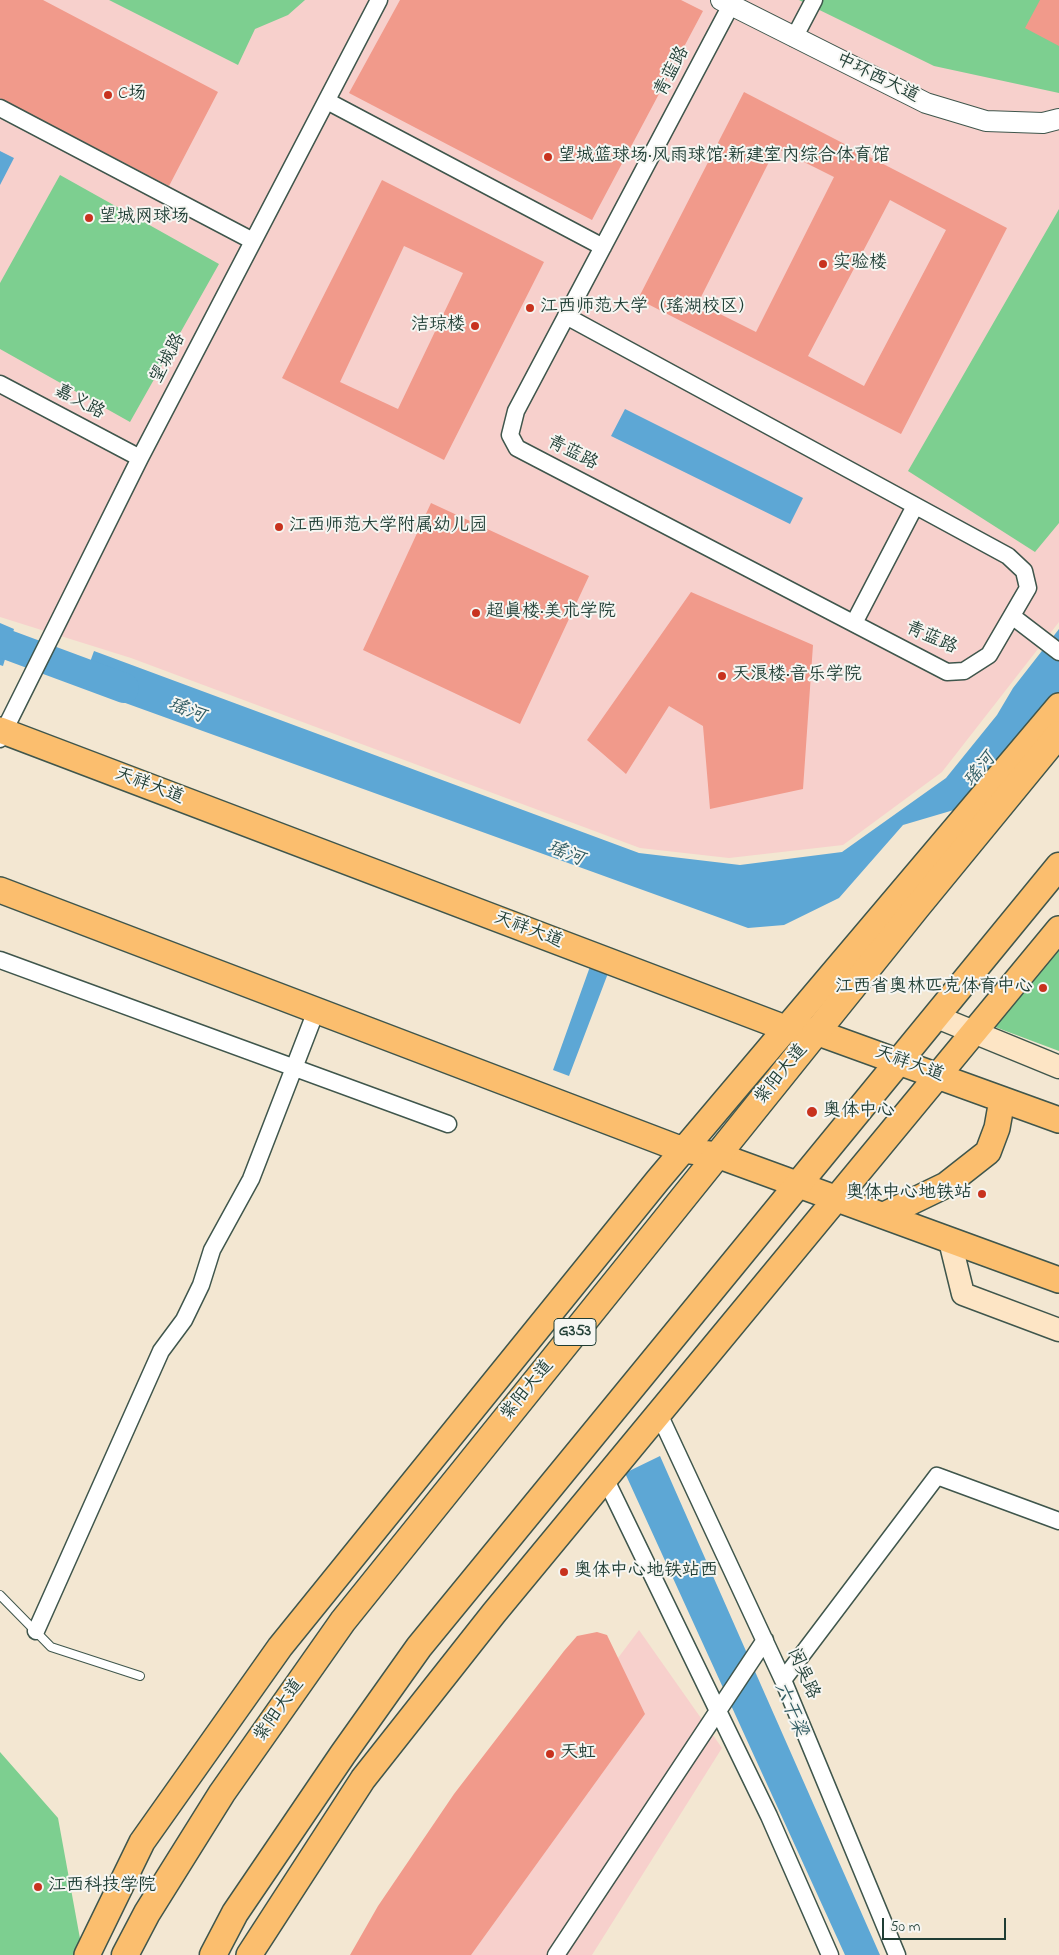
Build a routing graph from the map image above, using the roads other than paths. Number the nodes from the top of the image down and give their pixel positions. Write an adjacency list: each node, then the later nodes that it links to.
1 (379, 0): 5 (street, 望城路)
2 (814, 0): 4 (street)
3 (726, 3): 4 (street, 中环西大道); 9 (street, 青蓝路)
4 (794, 38): 7 (street, 中环西大道)
5 (327, 101): 8 (street, 望城路); 9 (street)
6 (0, 108): 8 (street)
7 (1051, 121)
8 (254, 241): 12 (street, 望城路)
9 (603, 247): 10 (street, 青蓝路)
10 (566, 316): 13 (street, 青蓝路); 15 (street, 青蓝路)
11 (0, 384): 12 (street, 嘉义路)
12 (140, 458): 18 (street, 望城路)
13 (915, 506): 14 (street, 青蓝路); 15 (street)
14 (1012, 616): 15 (street, 青蓝路); 16 (street)
15 (854, 623)
16 (1059, 652)
17 (1059, 706): 26 (main road)
18 (4, 728): 26 (main road, 天祥大道)
19 (1059, 734): 27 (highway, 紫阳大道 / G353)
20 (1059, 866): 25 (highway)
21 (0, 890): 24 (main road)
22 (1059, 930): 28 (main road)
23 (0, 960): 31 (street)
24 (316, 1011): 31 (street); 36 (main road)
25 (937, 1017): 28 (main road); 29 (highway)
26 (785, 1028): 27 (main road, 天祥大道); 36 (main road)
27 (816, 1032): 29 (main road, 天祥大道); 37 (highway, 紫阳大道 / G353)
28 (974, 1032): 30 (main road); 32 (main road)
29 (900, 1062): 32 (main road, 天祥大道); 38 (highway)
30 (1059, 1067)
31 (294, 1068): 35 (street); 48 (street)
32 (939, 1076): 33 (main road, 天祥大道); 39 (main road)
33 (1002, 1100): 34 (main road, 天祥大道); 40 (main road)
34 (1059, 1120)
35 (448, 1124)
36 (683, 1150): 37 (main road); 53 (main road)
37 (717, 1155): 38 (main road); 54 (highway, 紫阳大道 / G353)
38 (799, 1185): 39 (main road); 55 (highway)
39 (837, 1199): 40 (main road); 44 (main road)
40 (884, 1215): 41 (main road)
41 (950, 1241): 42 (main road); 43 (main road)
42 (1059, 1280)
43 (1059, 1330)
44 (659, 1414): 45 (main road); 49 (street, 闵吴路)
45 (605, 1478): 52 (street); 56 (main road)
46 (1059, 1521): 51 (street)
47 (0, 1595): 48 (lane)
48 (36, 1631): 50 (lane)
49 (765, 1640): 51 (street, 闵吴路); 52 (street)
50 (140, 1676)
51 (784, 1680): 59 (street, 闵吴路)
52 (718, 1711): 57 (street); 58 (street)
53 (86, 1955)
54 (125, 1955)
55 (213, 1955)
56 (249, 1955)
57 (556, 1955)
58 (830, 1955)
59 (897, 1955)

